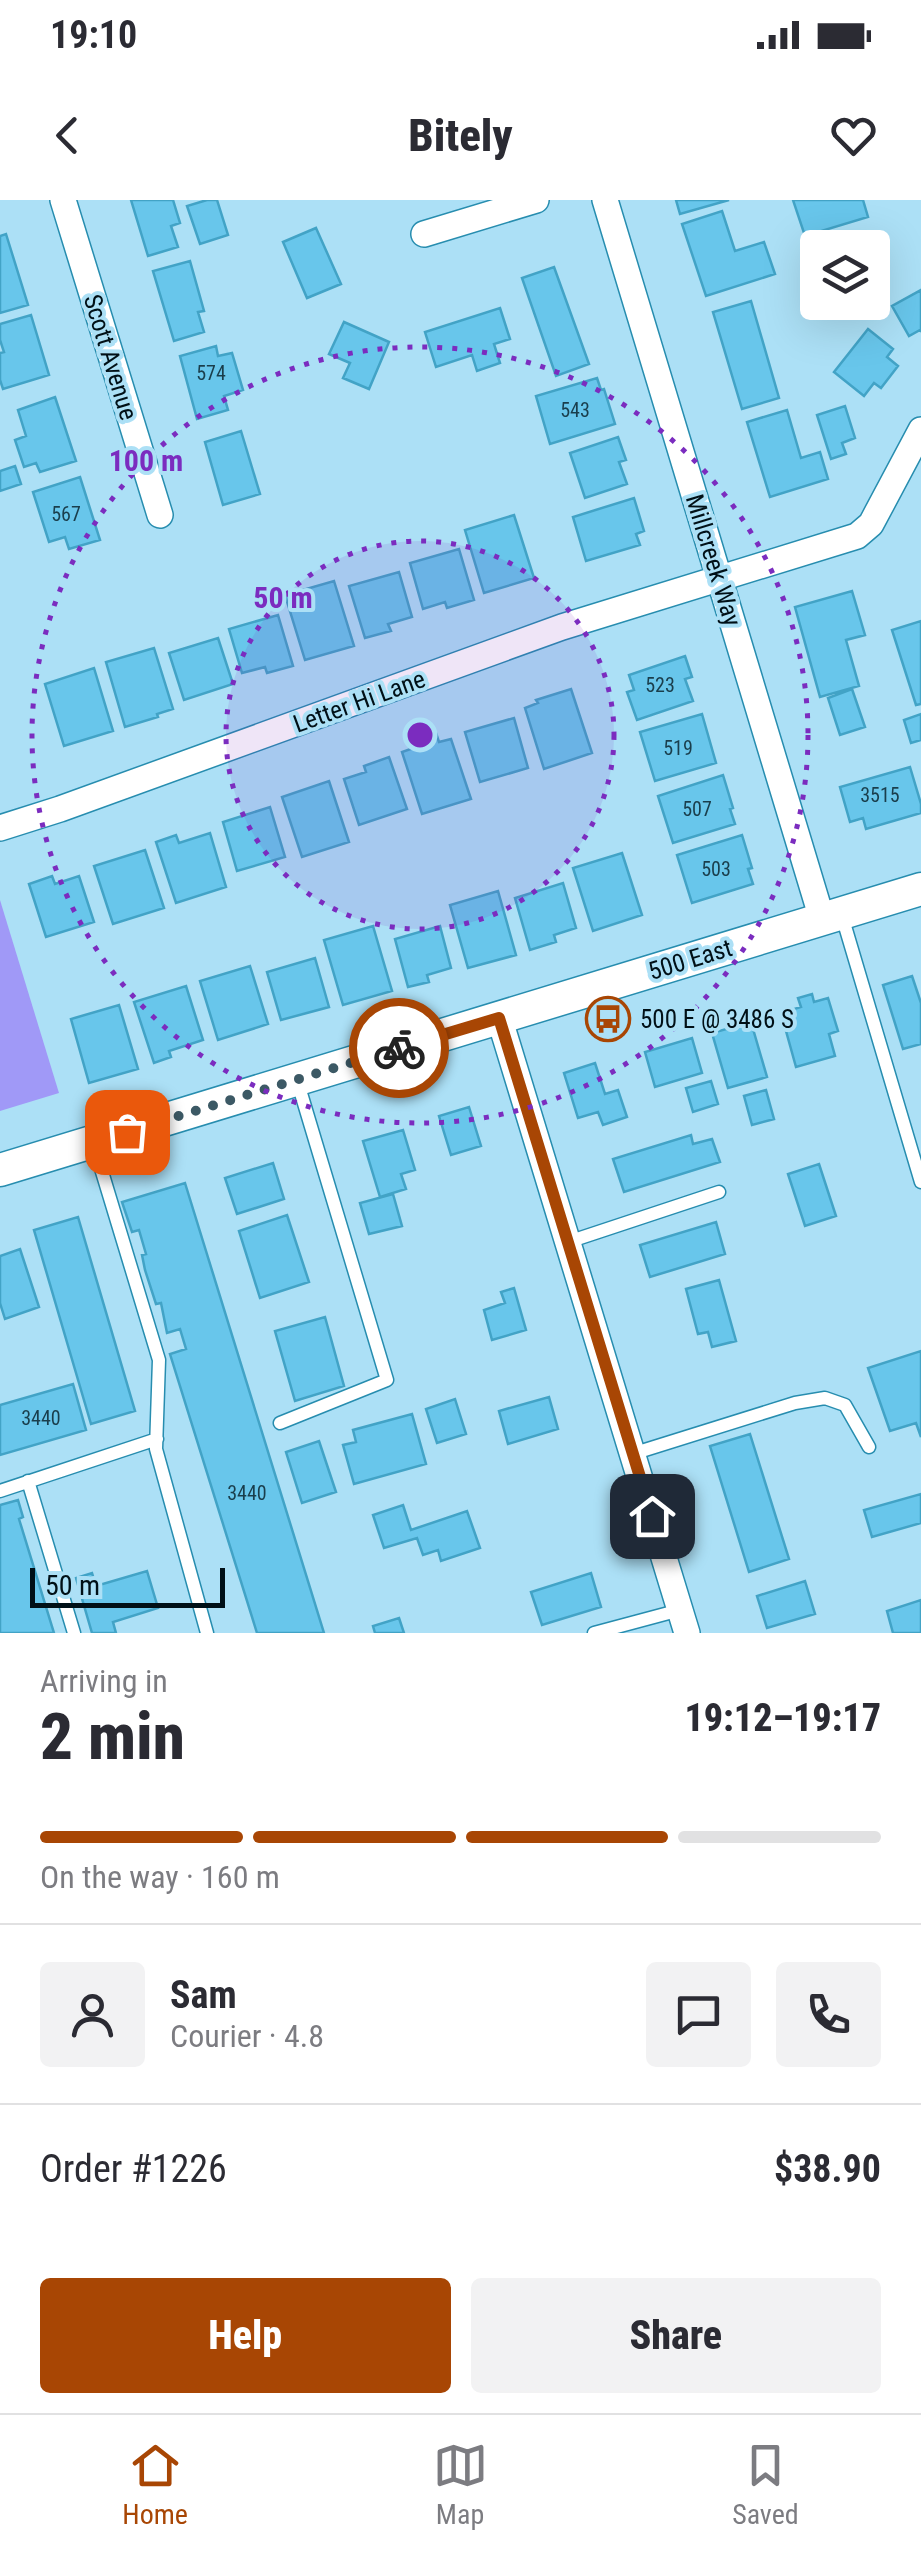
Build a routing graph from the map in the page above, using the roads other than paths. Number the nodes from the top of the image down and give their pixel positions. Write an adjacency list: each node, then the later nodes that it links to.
1 (63, 200): 6 (street, Scott Avenue)
2 (536, 200): 4 (street)
3 (605, 200): 7 (street, Millcreek Way)
4 (424, 234)
5 (921, 430): 7 (street, Letter Hi Lane)
6 (160, 515)
7 (720, 579): 8 (street, Letter Hi Lane); 10 (street, Millcreek Way)
8 (0, 828)
9 (921, 890): 10 (street, 500 East)
10 (832, 916): 11 (street, 500 East); 15 (lane)
11 (499, 1018): 12 (street, 500 East); 17 (street)
12 (297, 1079): 13 (street, 500 East); 18 (lane)
13 (93, 1142): 14 (street, 500 East); 19 (lane)
14 (0, 1170)
15 (921, 1182)
16 (719, 1192): 17 (lane)
17 (568, 1242): 21 (street)
18 (280, 1422)
19 (156, 1439): 22 (lane); 26 (lane)
20 (869, 1447): 21 (lane)
21 (632, 1454): 24 (street)
22 (28, 1481): 23 (lane); 25 (lane)
23 (0, 1491)
24 (684, 1621): 27 (lane)
25 (74, 1633)
26 (207, 1633)
27 (594, 1633)

